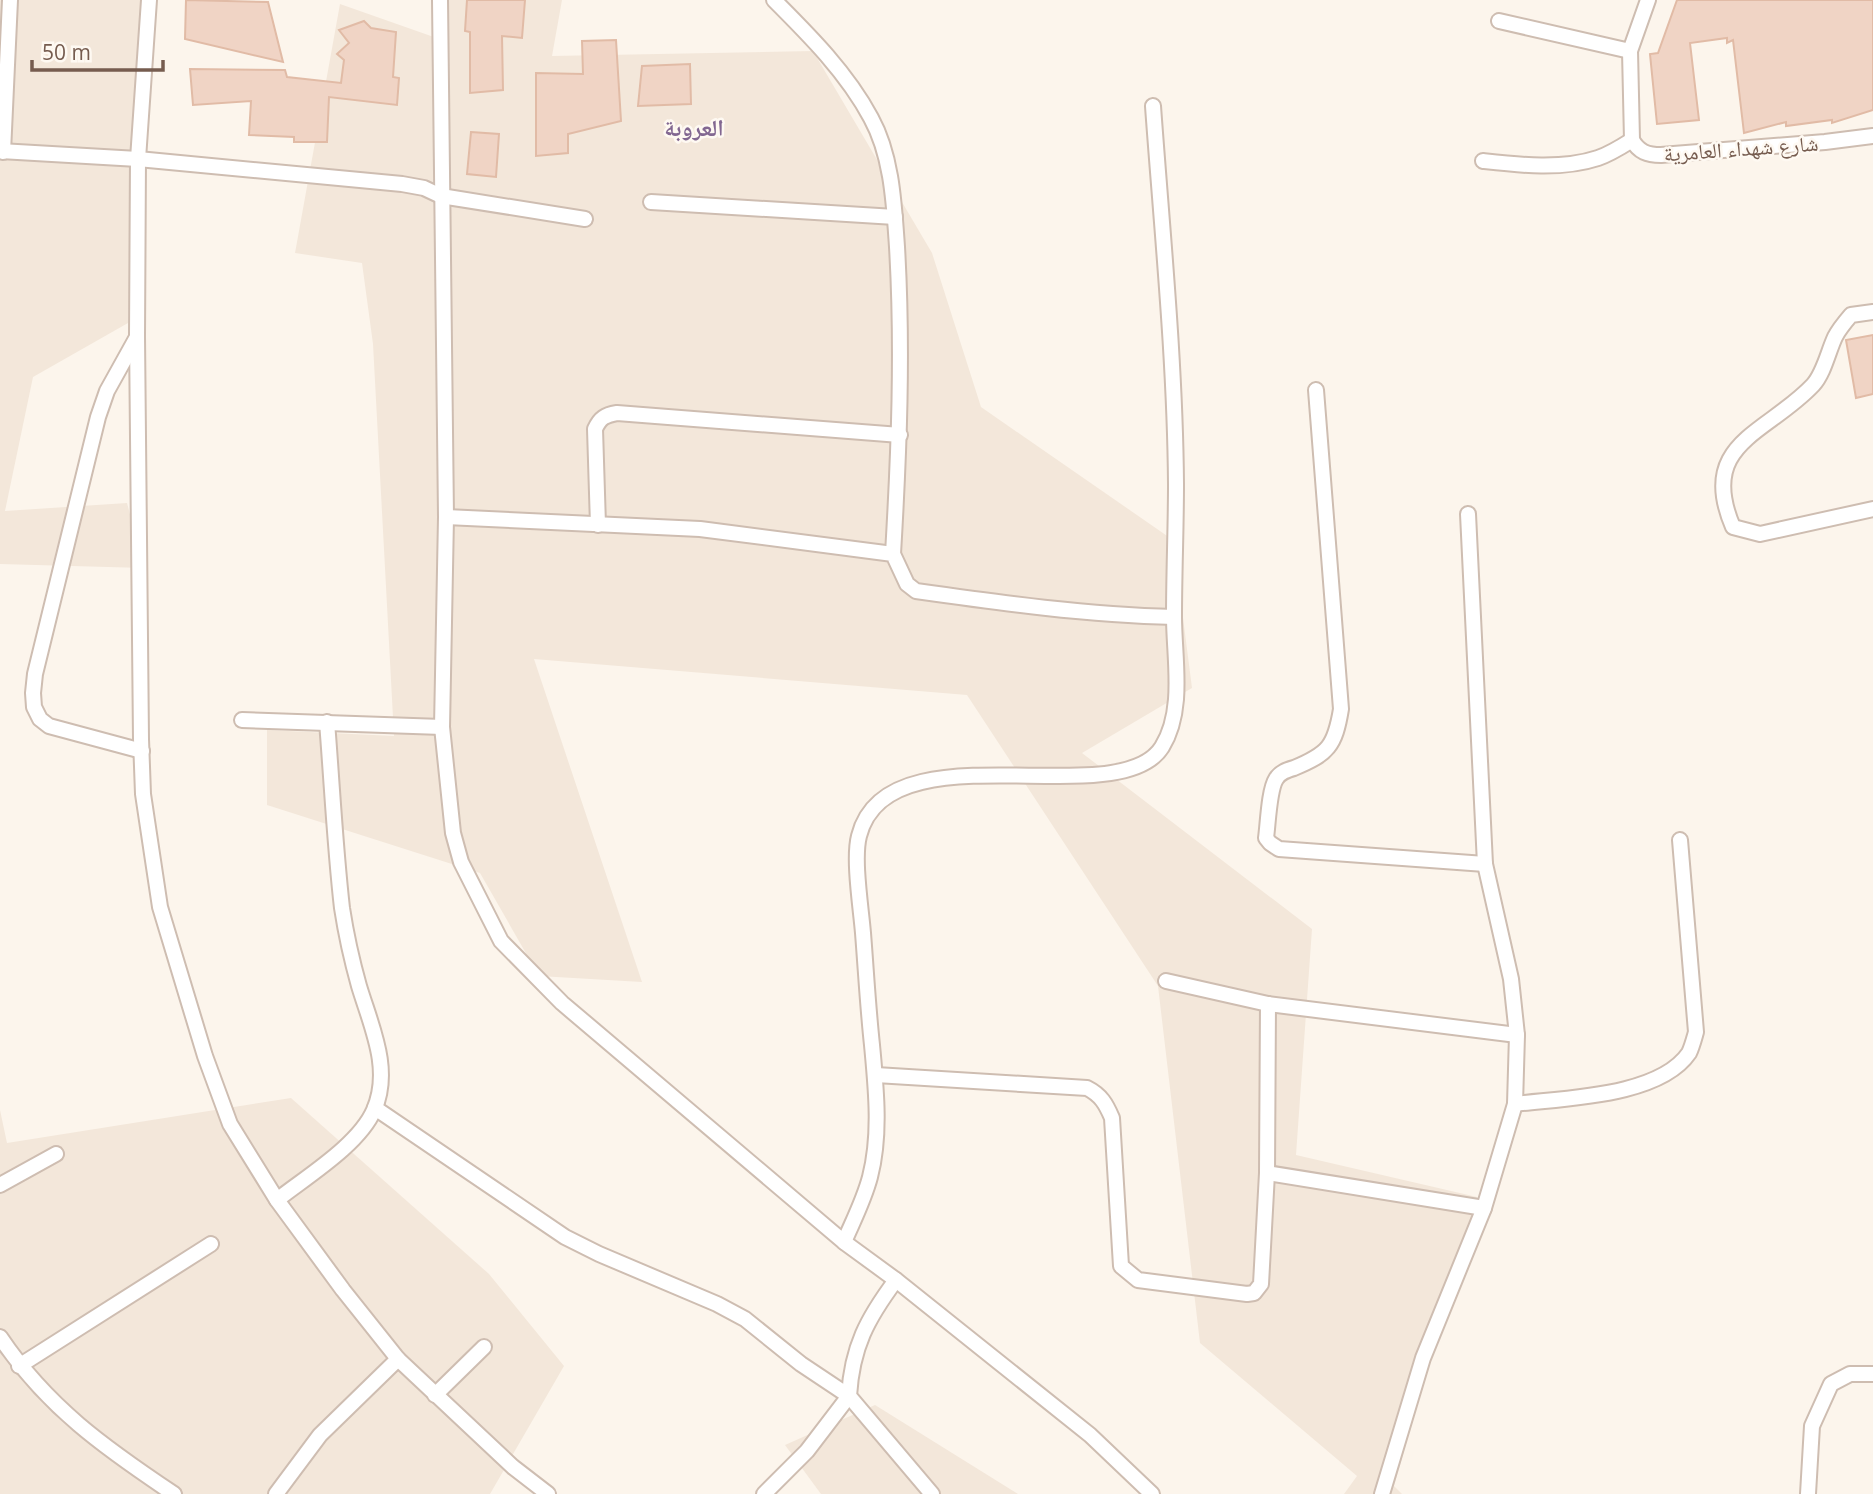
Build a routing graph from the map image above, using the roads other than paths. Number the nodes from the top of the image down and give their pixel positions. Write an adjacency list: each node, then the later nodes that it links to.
1 (10, 0): 11 (street)
2 (149, 0): 12 (street)
3 (440, 0): 14 (street)
4 (774, 0): 16 (street)
5 (1648, 0): 7 (street, شارع شهداء العامرية)
6 (1499, 21): 7 (street)
7 (1630, 51): 10 (street, شارع شهداء العامرية)
8 (1153, 106): 27 (street)
9 (1873, 136): 10 (street, شارع شهداء العامرية)
10 (1632, 140): 13 (street)
11 (2, 152): 12 (street)
12 (138, 159): 14 (street); 19 (street)
13 (1483, 161)
14 (441, 196): 17 (street); 24 (street)
15 (651, 202): 16 (street)
16 (895, 216): 21 (street)
17 (585, 219)
18 (1873, 312): 22 (street)
19 (137, 336): 31 (street); 31 (street)
20 (1317, 390): 33 (street)
21 (900, 435): 25 (street); 26 (street)
22 (1873, 509)
23 (1468, 514): 33 (street)
24 (446, 517): 25 (street); 30 (street)
25 (598, 525): 26 (street)
26 (893, 554): 27 (street)
27 (1174, 617): 37 (street)
28 (242, 720): 29 (street)
29 (327, 722): 30 (street); 39 (street)
30 (442, 726): 45 (street)
31 (142, 751): 43 (street)
32 (1680, 840): 38 (street)
33 (1485, 864): 36 (street)
34 (1166, 981): 35 (street)
35 (1268, 1004): 36 (street); 41 (street)
36 (1517, 1035): 38 (street)
37 (876, 1074): 41 (street); 45 (street)
38 (1515, 1104): 44 (street)
39 (375, 1108): 43 (street); 54 (street)
40 (57, 1154): 42 (street)
41 (1267, 1173): 44 (street)
42 (0, 1185)
43 (276, 1200): 50 (street)
44 (1484, 1208): 61 (street)
45 (844, 1242): 47 (street)
46 (211, 1244): 51 (street)
47 (896, 1280): 54 (street); 60 (street)
48 (0, 1337): 51 (street)
49 (484, 1347): 53 (street)
50 (398, 1359): 53 (street); 56 (street)
51 (19, 1366): 55 (street)
52 (1873, 1374): 62 (street)
53 (435, 1395): 57 (street)
54 (849, 1396): 58 (street); 59 (street)
55 (174, 1494)
56 (276, 1494)
57 (548, 1494)
58 (764, 1494)
59 (932, 1494)
60 (1152, 1494)
61 (1382, 1494)
62 (1808, 1494)

